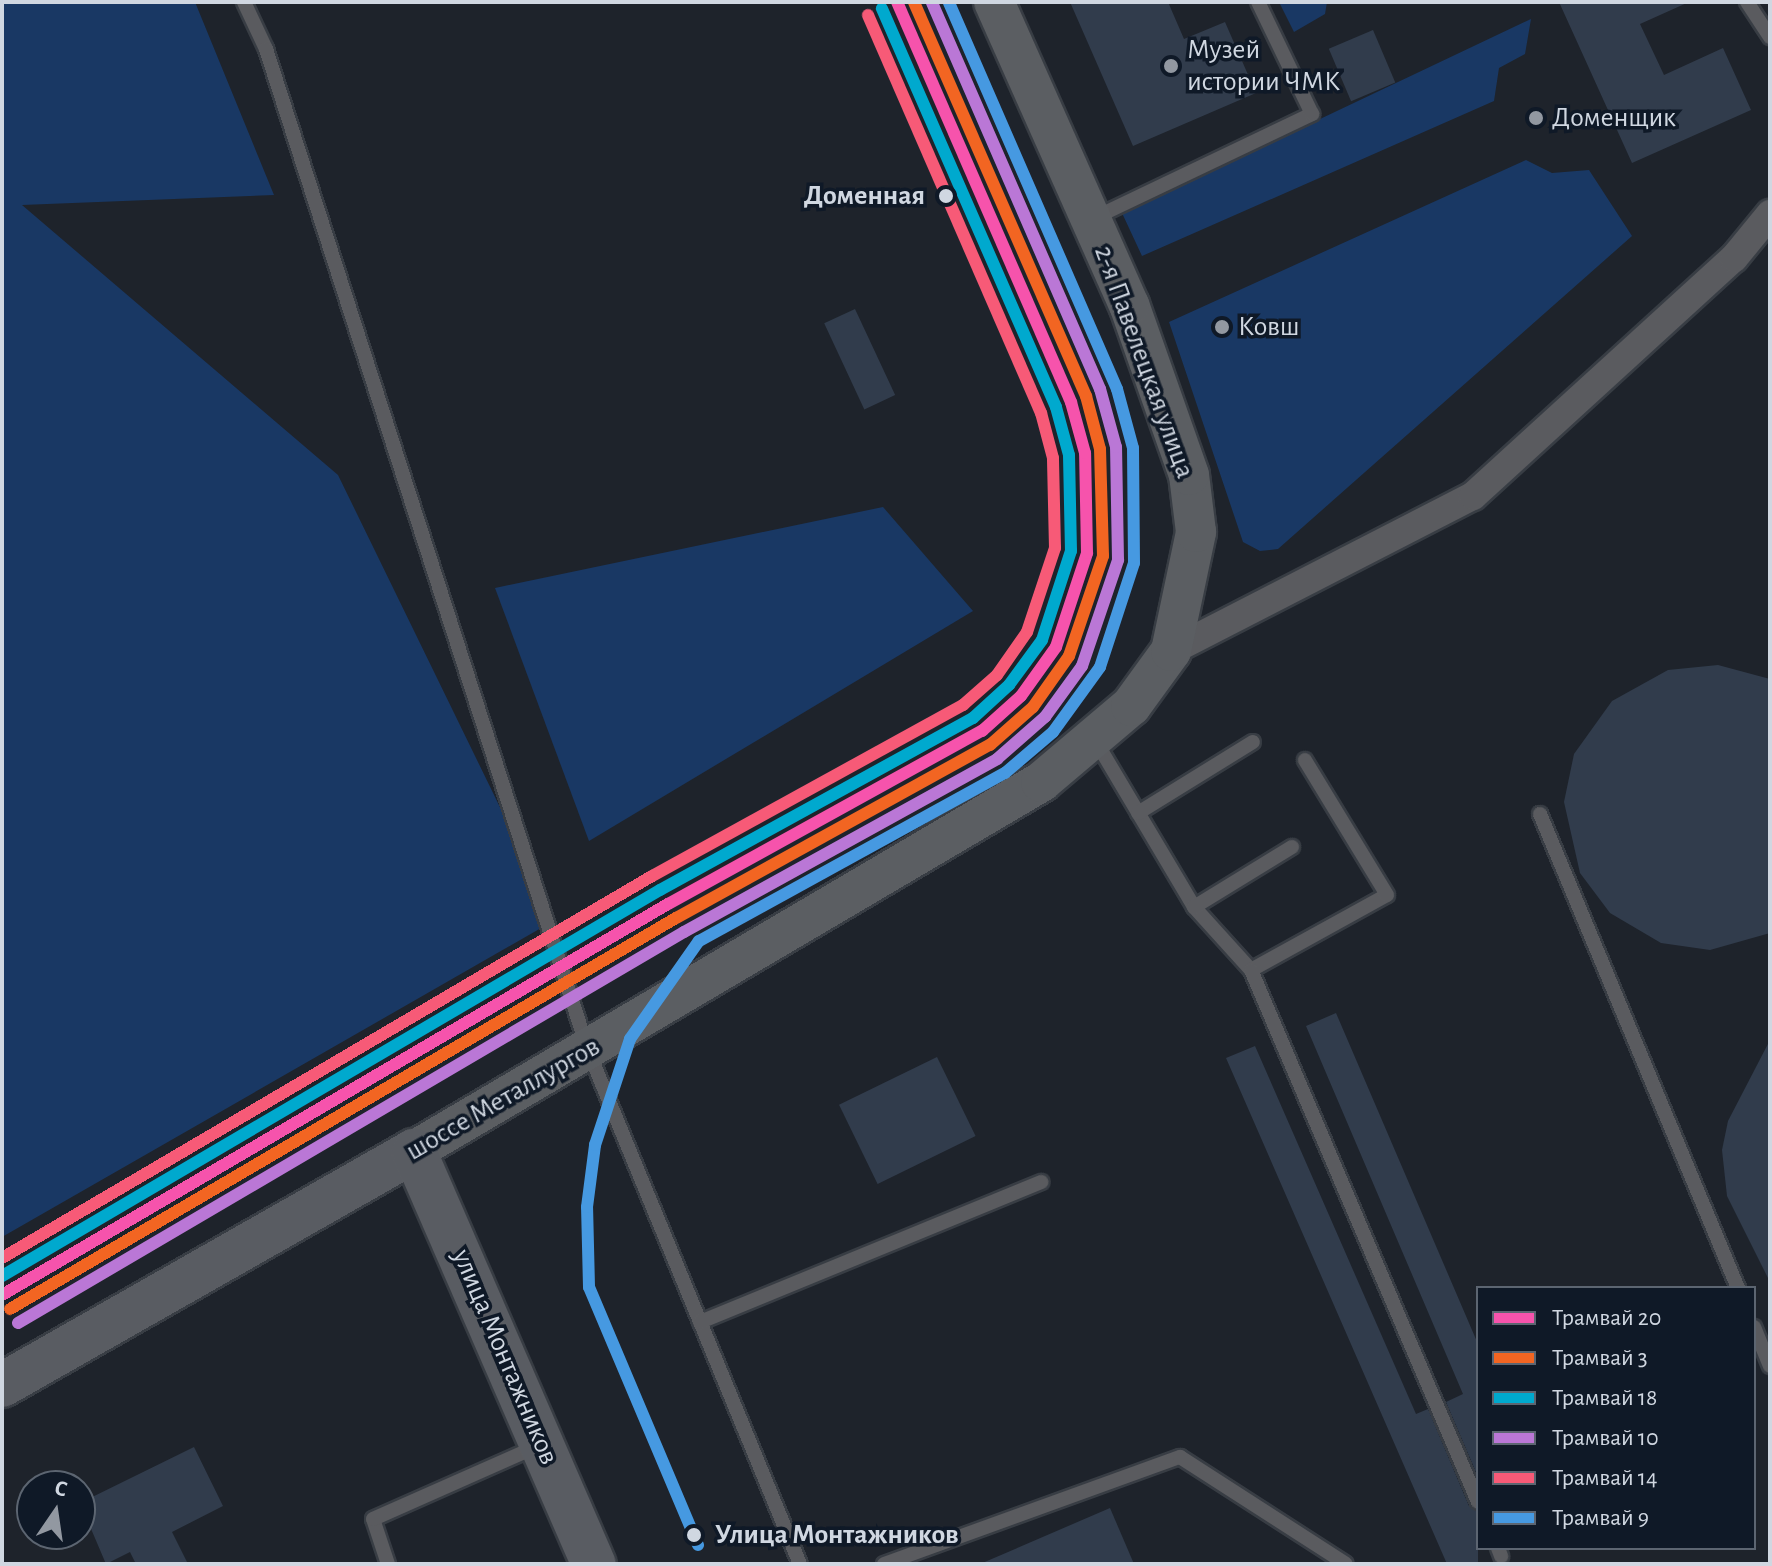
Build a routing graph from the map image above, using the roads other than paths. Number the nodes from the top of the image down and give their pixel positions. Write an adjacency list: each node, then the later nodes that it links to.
1 (244, 2): 18 (lane)
2 (994, 2): 7 (main road, 2-я Павелецкая улица)
3 (1258, 2): 7 (lane)
4 (1747, 2): 5 (lane)
5 (1770, 37)
6 (1770, 214): 8 (street)
7 (1092, 219): 8 (main road, 2-я Павелецкая улица)
8 (1171, 651): 9 (main road, 2-я Павелецкая улица)
9 (1095, 740): 12 (main road, 2-я Павелецкая улица); 13 (lane)
10 (1253, 742): 13 (lane)
11 (1305, 760): 17 (lane)
12 (1041, 782): 18 (main road, шоссе Металлургов)
13 (1138, 813): 16 (lane)
14 (1540, 814): 21 (lane)
15 (1292, 847): 16 (lane)
16 (1194, 907): 17 (lane)
17 (1251, 970): 27 (lane)
18 (588, 1050): 19 (main road, шоссе Металлургов); 22 (lane)
19 (414, 1151): 25 (main road, шоссе Металлургов); 26 (main road, улица Монтажников)
20 (1041, 1182): 22 (lane)
21 (1737, 1286)
22 (700, 1322): 30 (lane)
23 (1756, 1332): 24 (lane)
24 (1770, 1366)
25 (2, 1385)
26 (542, 1444): 28 (lane); 29 (main road, улица Монтажников)
27 (1476, 1497)
28 (388, 1564)
29 (594, 1564)
30 (800, 1564)
31 (884, 1564): 32 (lane)
32 (1346, 1564)

